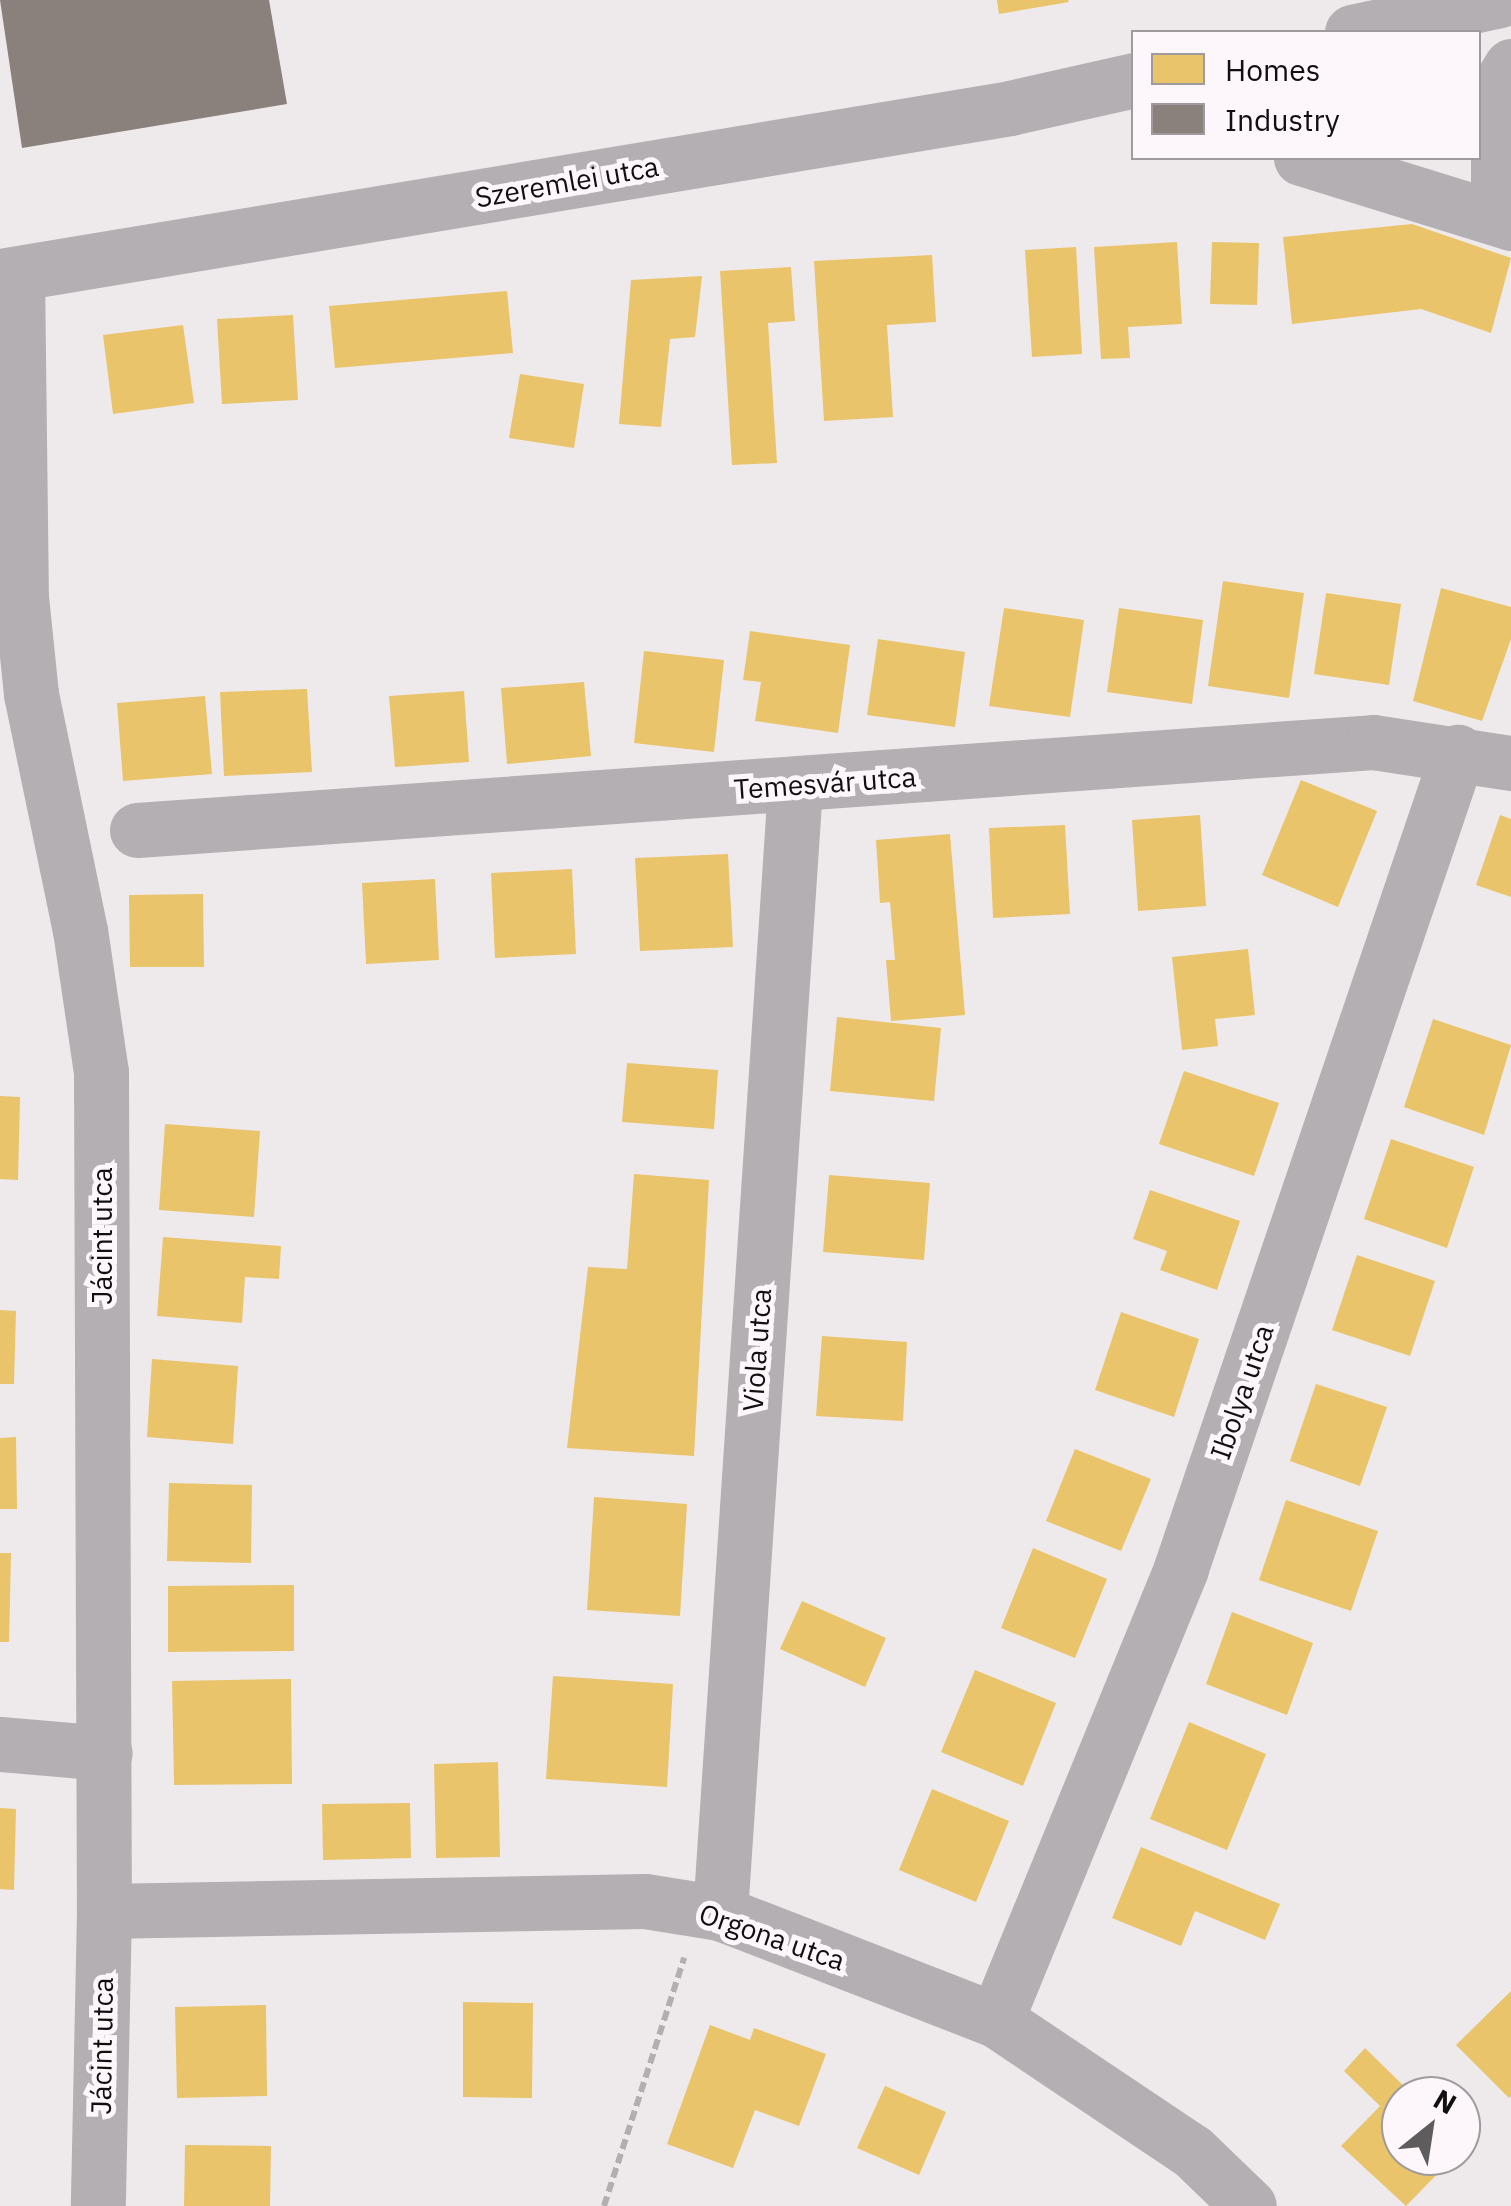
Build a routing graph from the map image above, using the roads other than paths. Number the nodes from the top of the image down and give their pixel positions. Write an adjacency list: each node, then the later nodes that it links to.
1 (1500, 0): 2 (street)
2 (1361, 30)
3 (1511, 66): 6 (street)
4 (1123, 89): 8 (street, Szeremlei utca)
5 (1307, 160): 7 (street)
6 (1511, 206)
7 (1511, 223)
8 (9, 275): 9 (street, Jácint utca)
9 (11, 599): 15 (street, Jácint utca)
10 (1458, 752): 11 (street, Temesvár utca); 12 (street, Temesvár utca); 18 (street, Ibolya utca)
11 (1511, 764)
12 (795, 786): 13 (street, Temesvár utca); 17 (street, Viola utca)
13 (138, 830)
14 (0, 1744): 15 (street)
15 (105, 1753): 16 (street, Jácint utca)
16 (104, 1911): 17 (street, Orgona utca); 19 (street, Jácint utca)
17 (710, 1911): 18 (street, Orgona utca)
18 (996, 2020): 20 (street, Orgona utca)
19 (98, 2206)
20 (1250, 2206)

